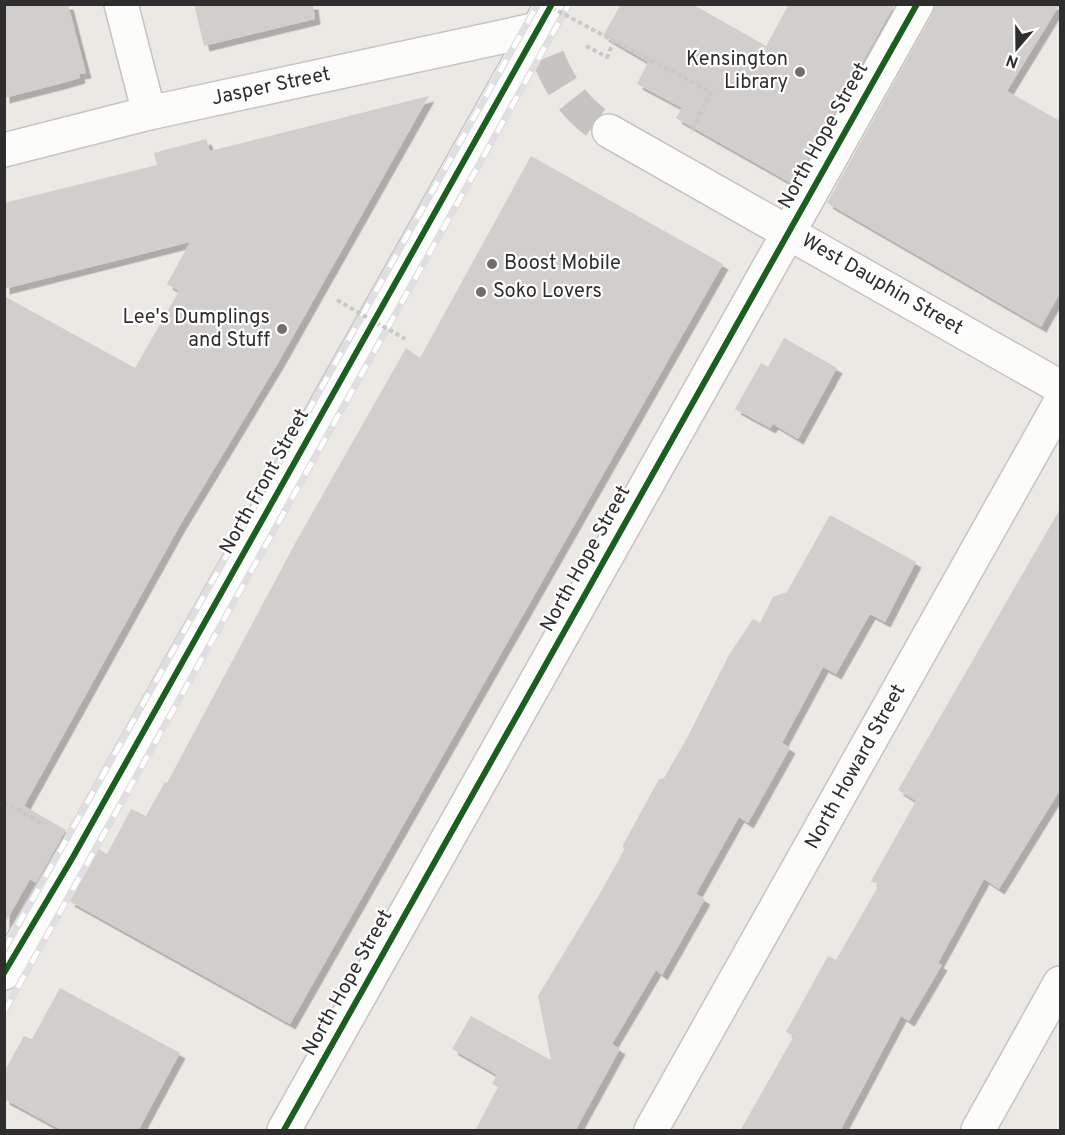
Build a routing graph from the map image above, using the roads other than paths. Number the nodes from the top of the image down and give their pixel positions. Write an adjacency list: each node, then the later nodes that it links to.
1 (121, 4): 4 (street)
2 (917, 4): 7 (street, North Hope Street)
3 (544, 20): 4 (street, Jasper Street); 10 (street, North Front Street)
4 (149, 113): 6 (street, Jasper Street)
5 (609, 131): 7 (street, West Dauphin Street)
6 (4, 150)
7 (789, 232): 8 (street, West Dauphin Street); 12 (street, North Hope Street)
8 (1060, 387)
9 (1060, 403): 13 (street, North Howard Street)
10 (4, 973)
11 (1060, 983): 14 (street)
12 (284, 1131)
13 (651, 1131)
14 (978, 1131)

